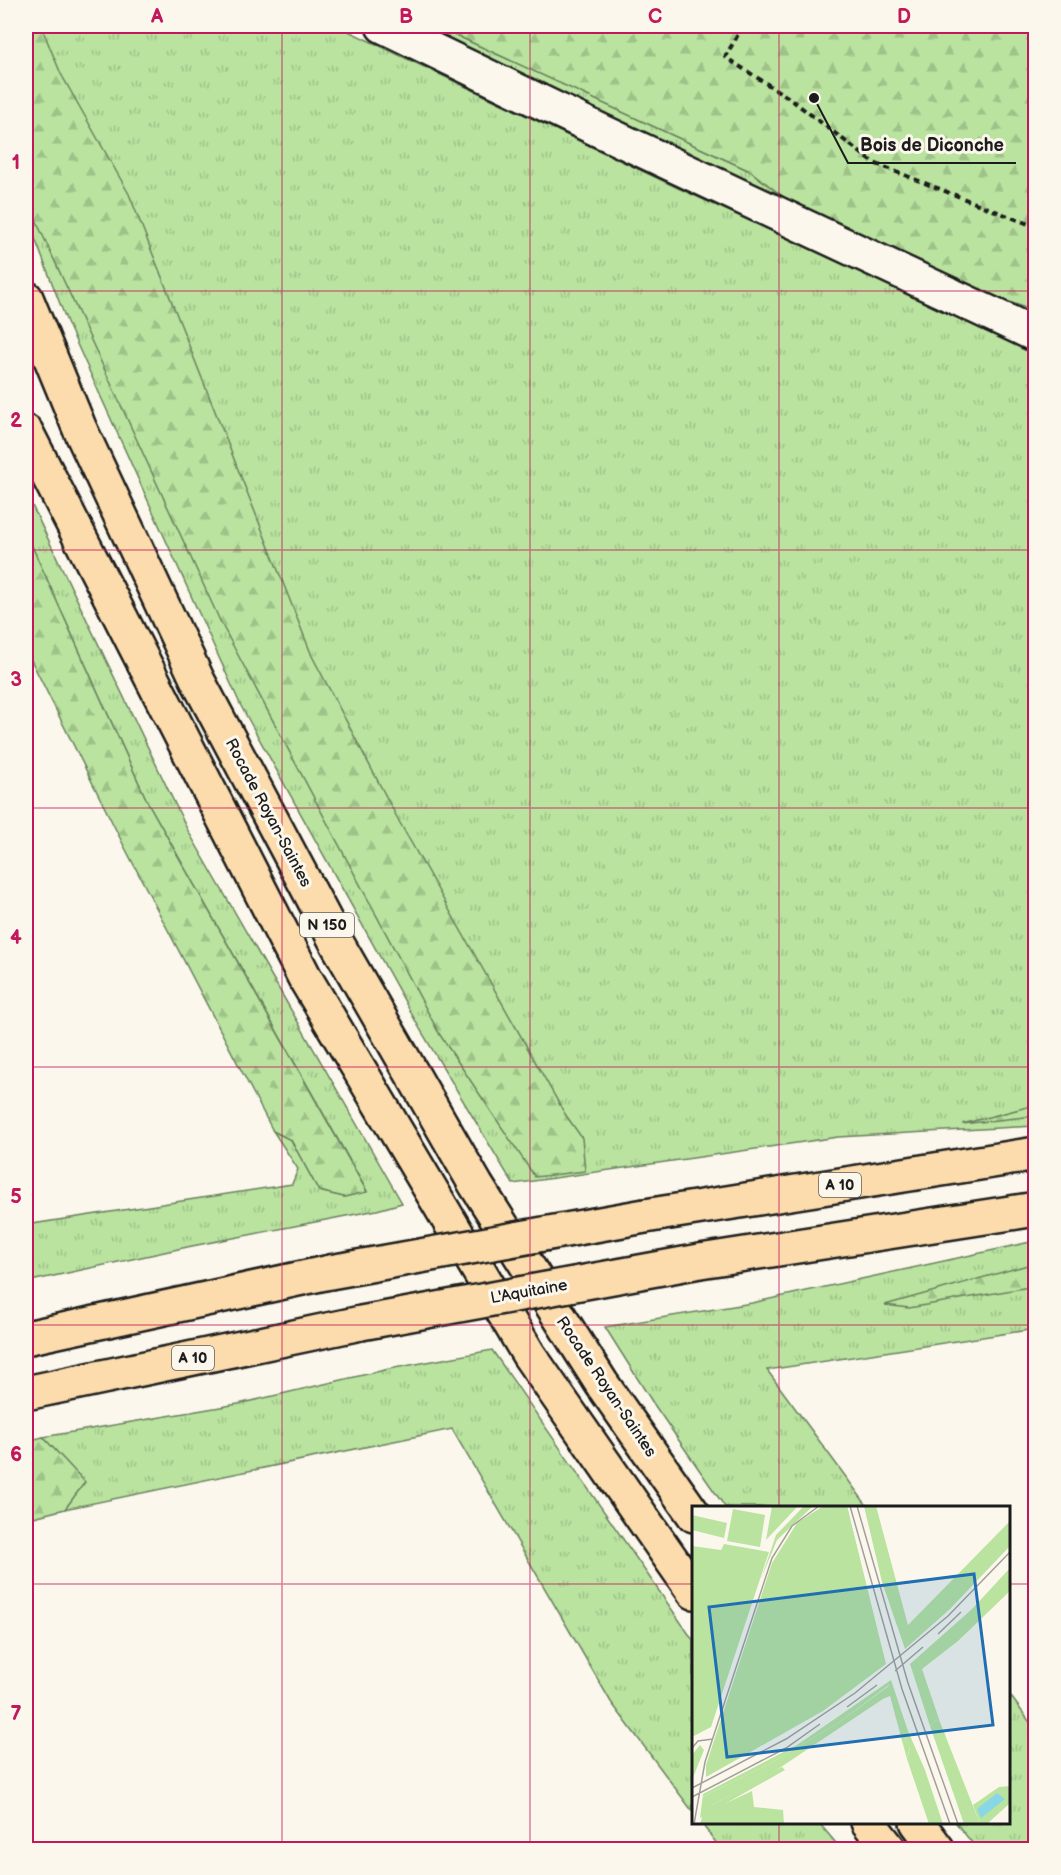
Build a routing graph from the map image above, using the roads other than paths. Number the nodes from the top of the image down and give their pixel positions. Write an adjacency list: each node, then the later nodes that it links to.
1 (383, 26): 3 (street)
2 (26, 298): 9 (highway, Rocade Royan-Saintes / N 150)
3 (1035, 335)
4 (26, 432): 10 (highway, N 150)
5 (1035, 1154): 7 (highway, A 10, bridge)
6 (1035, 1209): 8 (highway, L'Aquitaine / A 10, bridge)
7 (26, 1338)
8 (26, 1393)
9 (692, 1514)
10 (692, 1591)
11 (870, 1824): 13 (highway)
12 (918, 1824): 14 (highway)
13 (890, 1850)
14 (938, 1850)

